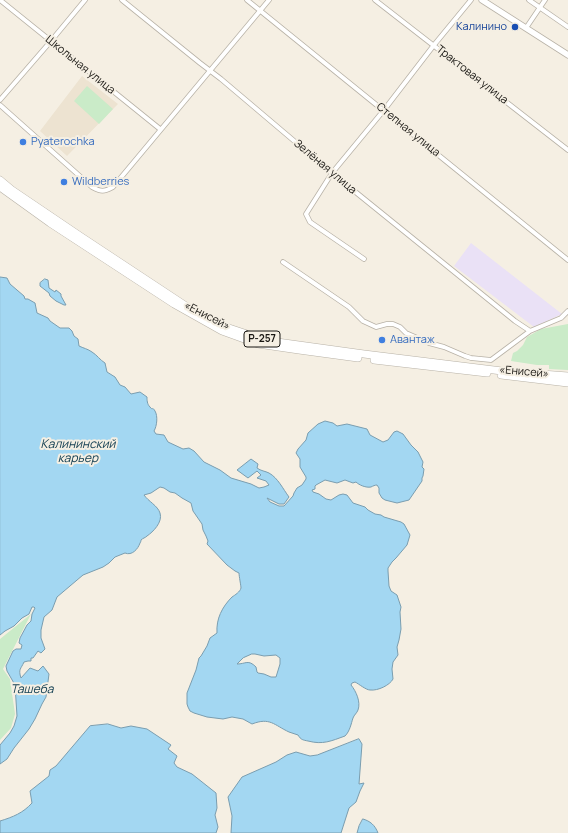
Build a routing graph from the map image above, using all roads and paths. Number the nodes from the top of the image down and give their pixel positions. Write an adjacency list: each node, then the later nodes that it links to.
1 (0, 0): 15 (street, Школьная улица)
2 (84, 0): 15 (street)
3 (122, 0): 18 (street, Зелёная улица)
4 (247, 0): 12 (street, Степная улица)
5 (269, 0): 12 (street)
6 (375, 0): 16 (street, Трактовая улица)
7 (471, 0): 16 (street)
8 (482, 0): 14 (main road)
9 (530, 0): 11 (street)
10 (545, 0): 11 (street)
11 (540, 7): 13 (street); 14 (street)
12 (260, 10): 18 (street); 21 (street, Степная улица)
13 (568, 27)
14 (526, 28): 17 (main road)
15 (51, 41): 19 (street); 22 (street, Школьная улица)
16 (434, 45): 21 (street); 23 (street, Трактовая улица)
17 (568, 55)
18 (210, 70): 22 (street); 24 (street, Зелёная улица)
19 (0, 100)
20 (0, 105): 22 (street)
21 (384, 110): 24 (street); 28 (street, Степная улица)
22 (160, 129)
23 (568, 150)
24 (332, 173): 27 (street); 31 (street, Зелёная улица)
25 (0, 180): 32 (highway, «Енисей» / Р-257)
26 (0, 187): 33 (highway, «Енисей» / Р-257)
27 (364, 259)
28 (568, 260)
29 (283, 262): 31 (street)
30 (568, 311): 31 (street)
31 (530, 331)
32 (568, 376)
33 (568, 383)

